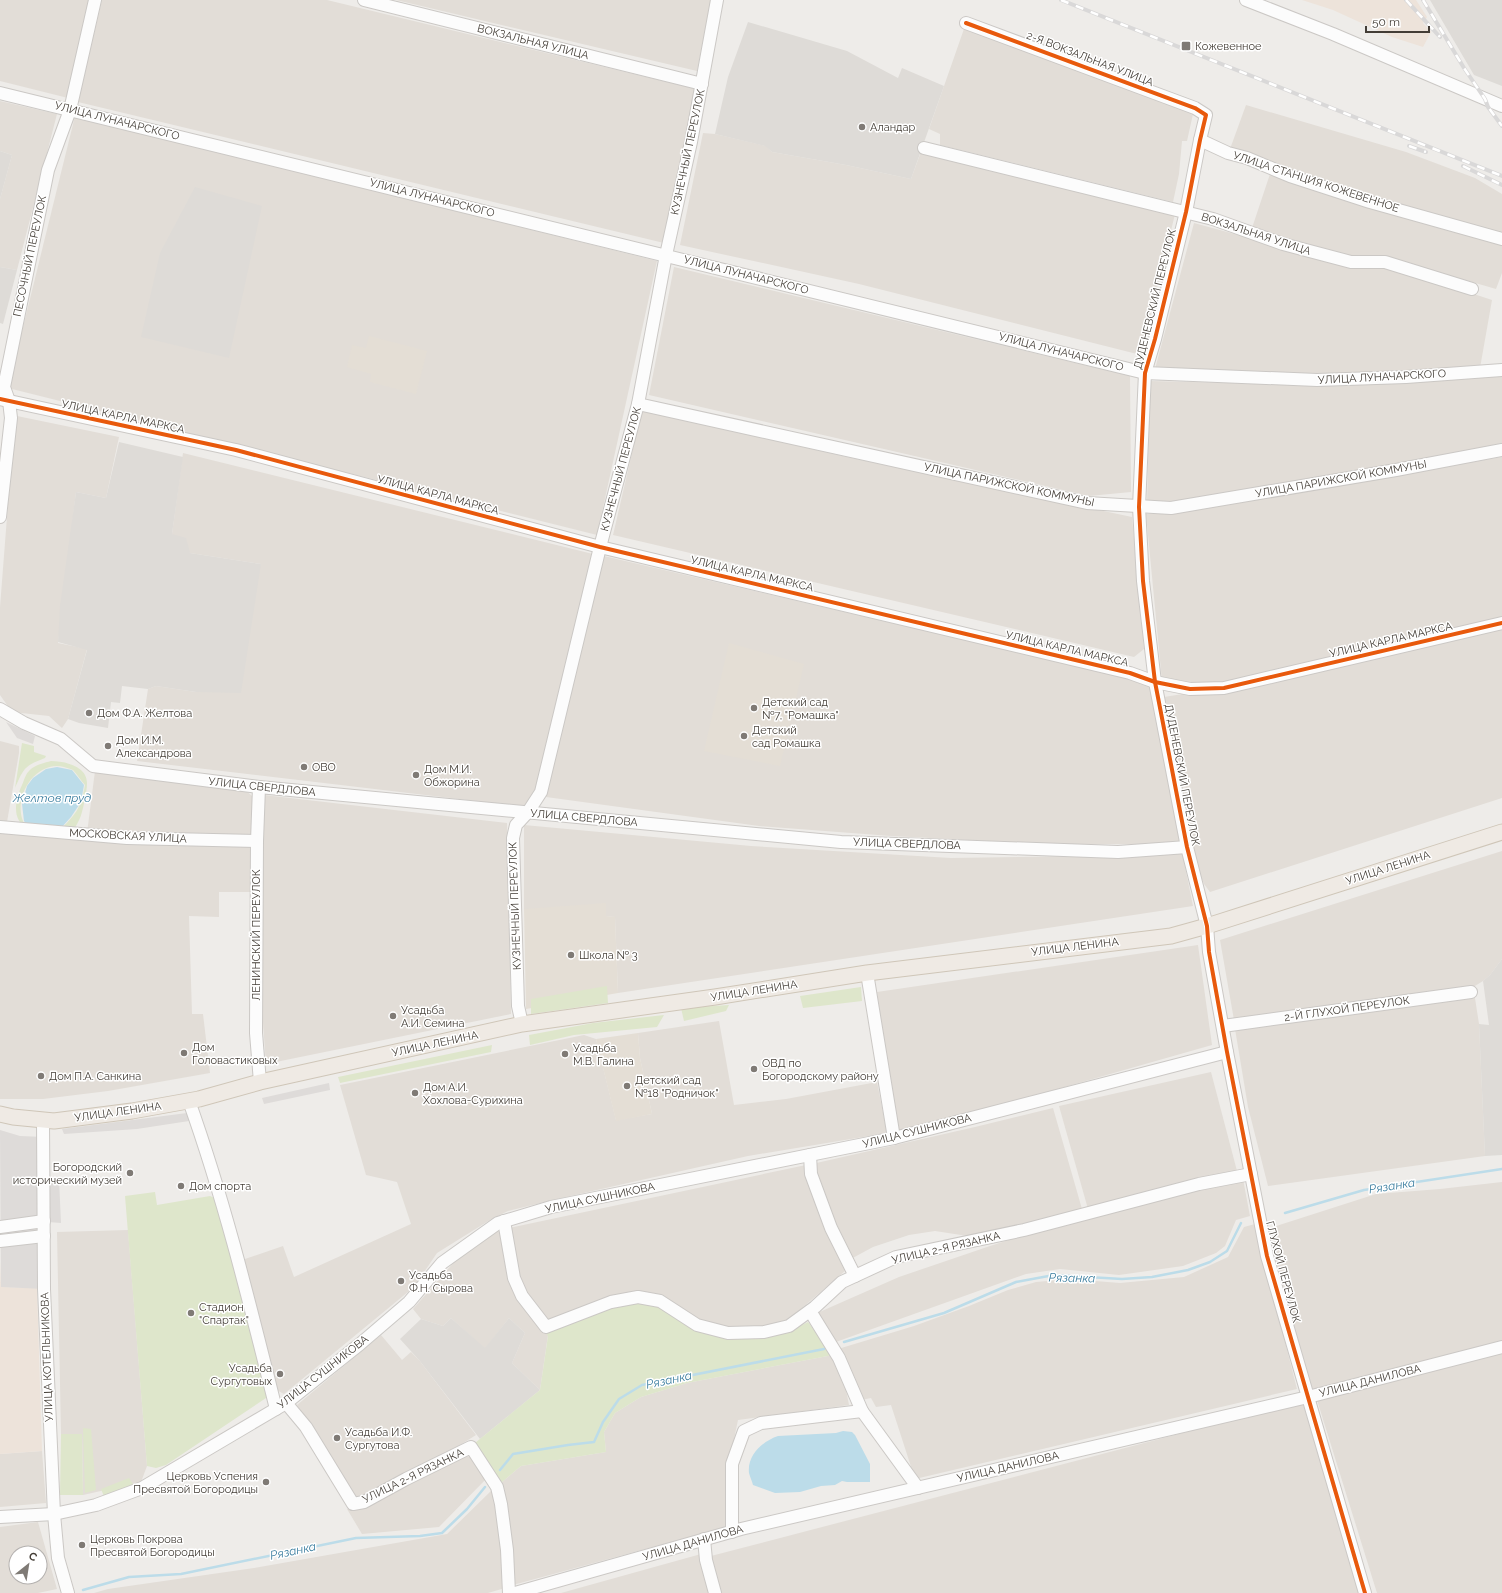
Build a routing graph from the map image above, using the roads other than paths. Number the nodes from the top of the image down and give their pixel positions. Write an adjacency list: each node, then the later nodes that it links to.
1 (95, 0): 9 (street, ПЕСОЧНЫЙ ПЕРЕУЛОК)
2 (364, 0): 6 (street, ВОКЗАЛЬНАЯ УЛИЦА)
3 (716, 0): 6 (street, КУЗНЕЧНЫЙ ПЕРЕУЛОК)
4 (1246, 0): 8 (street)
5 (966, 23): 10 (street, 2-Я ВОКЗАЛЬНАЯ УЛИЦА)
6 (702, 84): 15 (street, КУЗНЕЧНЫЙ ПЕРЕУЛОК)
7 (0, 93): 9 (street, УЛИЦА ЛУНАЧАРСКОГО)
8 (1502, 106)
9 (70, 110): 15 (street, УЛИЦА ЛУНАЧАРСКОГО); 19 (street, ПЕСОЧНЫЙ ПЕРЕУЛОК)
10 (1206, 115): 11 (street, ДУДЕНЕВСКИЙ ПЕРЕУЛОК)
11 (1200, 140): 13 (street, ДУДЕНЕВСКИЙ ПЕРЕУЛОК); 14 (street, УЛИЦА СТАНЦИЯ КОЖЕВЕННОЕ)
12 (924, 148): 13 (street, ВОКЗАЛЬНАЯ УЛИЦА)
13 (1186, 212): 16 (street, ВОКЗАЛЬНАЯ УЛИЦА); 18 (street, ДУДЕНЕВСКИЙ ПЕРЕУЛОК)
14 (1502, 239)
15 (666, 255): 18 (street, УЛИЦА ЛУНАЧАРСКОГО); 20 (street, КУЗНЕЧНЫЙ ПЕРЕУЛОК)
16 (1472, 289)
17 (1502, 370): 18 (street, УЛИЦА ЛУНАЧАРСКОГО)
18 (1145, 373): 22 (street, ДУДЕНЕВСКИЙ ПЕРЕУЛОК)
19 (5, 400): 23 (street, ПЕСОЧНЫЙ ПЕРЕУЛОК); 24 (street, УЛИЦА КАРЛА МАРКСА)
20 (638, 404): 22 (street, УЛИЦА ПАРИЖСКОЙ КОММУНЫ); 24 (street, КУЗНЕЧНЫЙ ПЕРЕУЛОК)
21 (1502, 450): 22 (street, УЛИЦА ПАРИЖСКОЙ КОММУНЫ)
22 (1139, 507): 26 (street, ДУДЕНЕВСКИЙ ПЕРЕУЛОК)
23 (0, 517)
24 (600, 547): 26 (street, УЛИЦА КАРЛА МАРКСА); 29 (street, КУЗНЕЧНЫЙ ПЕРЕУЛОК)
25 (1502, 623): 26 (street, УЛИЦА КАРЛА МАРКСА)
26 (1155, 682): 33 (street, ДУДЕНЕВСКИЙ ПЕРЕУЛОК)
27 (0, 709): 28 (street, УЛИЦА СВЕРДЛОВА)
28 (260, 787): 29 (street, УЛИЦА СВЕРДЛОВА); 32 (street, ЛЕНИНСКИЙ ПЕРЕУЛОК)
29 (528, 812): 33 (street, УЛИЦА СВЕРДЛОВА); 37 (street, КУЗНЕЧНЫЙ ПЕРЕУЛОК)
30 (0, 827): 32 (street, МОСКОВСКАЯ УЛИЦА)
31 (1502, 832): 34 (main road, УЛИЦА ЛЕНИНА)
32 (257, 841): 40 (street, ЛЕНИНСКИЙ ПЕРЕУЛОК)
33 (1187, 847): 34 (street, ДУДЕНЕВСКИЙ ПЕРЕУЛОК)
34 (1207, 926): 35 (main road, УЛИЦА ЛЕНИНА); 38 (street, ГЛУХОЙ ПЕРЕУЛОК)
35 (867, 973): 37 (main road, УЛИЦА ЛЕНИНА); 44 (street)
36 (1471, 992): 38 (street, 2-Й ГЛУХОЙ ПЕРЕУЛОК)
37 (522, 1024): 40 (main road, УЛИЦА ЛЕНИНА)
38 (1223, 1026): 39 (street, ГЛУХОЙ ПЕРЕУЛОК)
39 (1226, 1052): 44 (street, УЛИЦА СУШНИКОВА); 46 (street, ГЛУХОЙ ПЕРЕУЛОК)
40 (260, 1082): 41 (main road, УЛИЦА ЛЕНИНА)
41 (189, 1101): 43 (main road, УЛИЦА ЛЕНИНА); 56 (street)
42 (0, 1114): 43 (main road, УЛИЦА ЛЕНИНА)
43 (43, 1120): 47 (street, УЛИЦА КОТЕЛЬНИКОВА)
44 (894, 1138): 45 (street, УЛИЦА СУШНИКОВА)
45 (810, 1155): 48 (street, УЛИЦА СУШНИКОВА); 52 (street)
46 (1251, 1174): 52 (street, УЛИЦА 2-Я РЯЗАНКА); 55 (street, ГЛУХОЙ ПЕРЕУЛОК)
47 (44, 1221): 49 (street); 50 (street, УЛИЦА КОТЕЛЬНИКОВА)
48 (504, 1221): 53 (street, УЛИЦА 2-Я РЯЗАНКА); 56 (street, УЛИЦА СУШНИКОВА)
49 (0, 1227)
50 (44, 1236): 51 (street); 59 (street, УЛИЦА КОТЕЛЬНИКОВА)
51 (0, 1241)
52 (855, 1276): 53 (street, УЛИЦА 2-Я РЯЗАНКА)
53 (810, 1311): 57 (street)
54 (1502, 1347): 55 (street, УЛИЦА ДАНИЛОВА)
55 (1308, 1397): 58 (street, УЛИЦА ДАНИЛОВА); 67 (street, ГЛУХОЙ ПЕРЕУЛОК)
56 (281, 1406): 59 (street, УЛИЦА СУШНИКОВА); 64 (street, УЛИЦА 2-Я РЯЗАНКА)
57 (862, 1411): 58 (street); 61 (street)
58 (918, 1488): 61 (street, УЛИЦА ДАНИЛОВА)
59 (54, 1514): 60 (street, УЛИЦА СУШНИКОВА); 63 (street, УЛИЦА КОТЕЛЬНИКОВА)
60 (0, 1517)
61 (732, 1532): 62 (street, УЛИЦА ДАНИЛОВА)
62 (704, 1539): 65 (street, УЛИЦА ДАНИЛОВА); 66 (street)
63 (68, 1593)
64 (509, 1593)
65 (516, 1593)
66 (715, 1593)
67 (1365, 1593)

